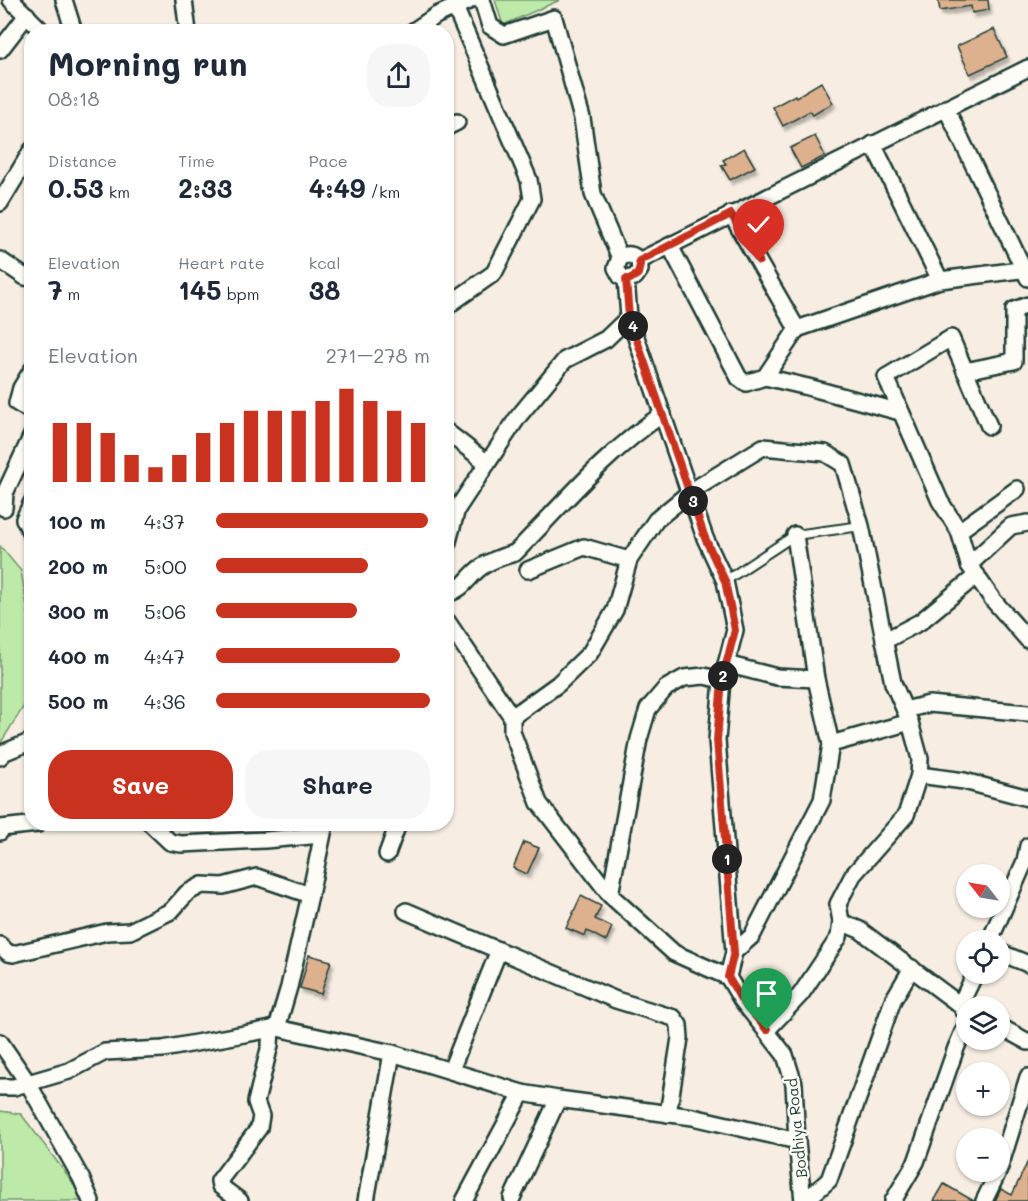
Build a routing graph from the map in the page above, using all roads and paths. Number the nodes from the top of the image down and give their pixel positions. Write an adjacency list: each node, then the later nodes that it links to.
1 (11, 0): 7 (street)
2 (64, 0): 9 (street)
3 (184, 0): 10 (street)
4 (471, 0): 6 (street)
5 (483, 0): 20 (street)
6 (455, 8): 11 (street); 27 (street)
7 (27, 15): 8 (street); 12 (street)
8 (36, 24)
9 (72, 24)
10 (187, 24)
11 (424, 24)
12 (0, 50)
13 (1028, 68): 14 (street)
14 (946, 108): 15 (street); 23 (street)
15 (873, 144): 18 (street); 26 (street)
16 (24, 163): 17 (street)
17 (0, 203)
18 (731, 214): 19 (street); 30 (street)
19 (670, 246): 22 (street); 32 (street)
20 (620, 258): 22 (street); 25 (street)
21 (0, 260): 24 (street)
22 (639, 261): 25 (street)
23 (1026, 272): 26 (street)
24 (24, 276)
25 (626, 279): 29 (street)
26 (940, 280): 30 (street)
27 (454, 301)
28 (1028, 305): 31 (street)
29 (629, 317): 36 (street); 40 (street)
30 (797, 329): 32 (street)
31 (965, 371): 35 (street); 37 (street)
32 (765, 377): 35 (street)
33 (24, 383): 34 (street)
34 (24, 407)
35 (900, 412): 48 (street)
36 (663, 414): 42 (street); 54 (street)
37 (990, 426)
38 (454, 437): 40 (street)
39 (24, 452): 43 (street)
40 (487, 463): 45 (street)
41 (1017, 489): 48 (street)
42 (690, 492): 47 (street); 50 (street); 53 (street)
43 (2, 507): 44 (street)
44 (24, 519)
45 (454, 520)
46 (1028, 523): 52 (street)
47 (861, 526): 49 (lane); 57 (street)
48 (959, 531): 52 (street)
49 (795, 535): 53 (lane); 59 (street)
50 (629, 560): 51 (street); 63 (street)
51 (528, 570)
52 (973, 570): 56 (street); 57 (street)
53 (725, 581): 58 (street)
54 (454, 592)
55 (454, 631): 63 (street)
56 (1028, 640)
57 (884, 641): 62 (street)
58 (726, 664): 59 (street); 60 (street)
59 (816, 679): 65 (street)
60 (722, 680): 78 (street); 84 (street)
61 (1028, 713): 62 (street)
62 (907, 716): 65 (street); 67 (street)
63 (512, 717): 78 (street)
64 (24, 744): 66 (street)
65 (831, 744): 84 (street)
66 (0, 757)
67 (919, 775): 68 (street); 80 (street)
68 (1028, 798)
69 (24, 826): 74 (street)
70 (158, 831): 71 (street)
71 (312, 831)
72 (323, 831): 77 (street)
73 (395, 831): 76 (street)
74 (0, 832)
75 (1028, 846): 81 (street)
76 (387, 854)
77 (310, 895): 82 (street); 90 (street)
78 (610, 895): 88 (street)
79 (406, 911): 83 (street)
80 (841, 922): 87 (street); 91 (street)
81 (994, 930)
82 (0, 945)
83 (500, 950): 97 (street); 103 (street)
84 (734, 952): 88 (street)
85 (1010, 957): 86 (street)
86 (1028, 964)
87 (912, 968): 89 (street); 112 (street)
88 (728, 977): 91 (street, Bodhiya Road)
89 (956, 1003)
90 (274, 1029): 96 (street); 99 (street); 109 (street)
91 (767, 1030): 105 (street, Bodhiya Road)
92 (1010, 1032): 94 (street)
93 (0, 1042): 99 (street)
94 (1028, 1042)
95 (956, 1048): 113 (street)
96 (392, 1053): 97 (street); 110 (street)
97 (451, 1070): 101 (street)
98 (1028, 1077): 104 (street)
99 (28, 1083): 100 (street); 108 (street)
100 (0, 1087)
101 (522, 1093): 102 (street); 111 (street)
102 (558, 1099): 103 (street); 107 (street)
103 (668, 1114): 105 (street)
104 (1010, 1135)
105 (797, 1141): 112 (street, Bodhiya Road)
106 (994, 1182): 114 (street)
107 (512, 1198)
108 (91, 1201)
109 (240, 1201)
110 (366, 1201)
111 (464, 1201)
112 (804, 1201)
113 (893, 1201)
114 (984, 1201)

